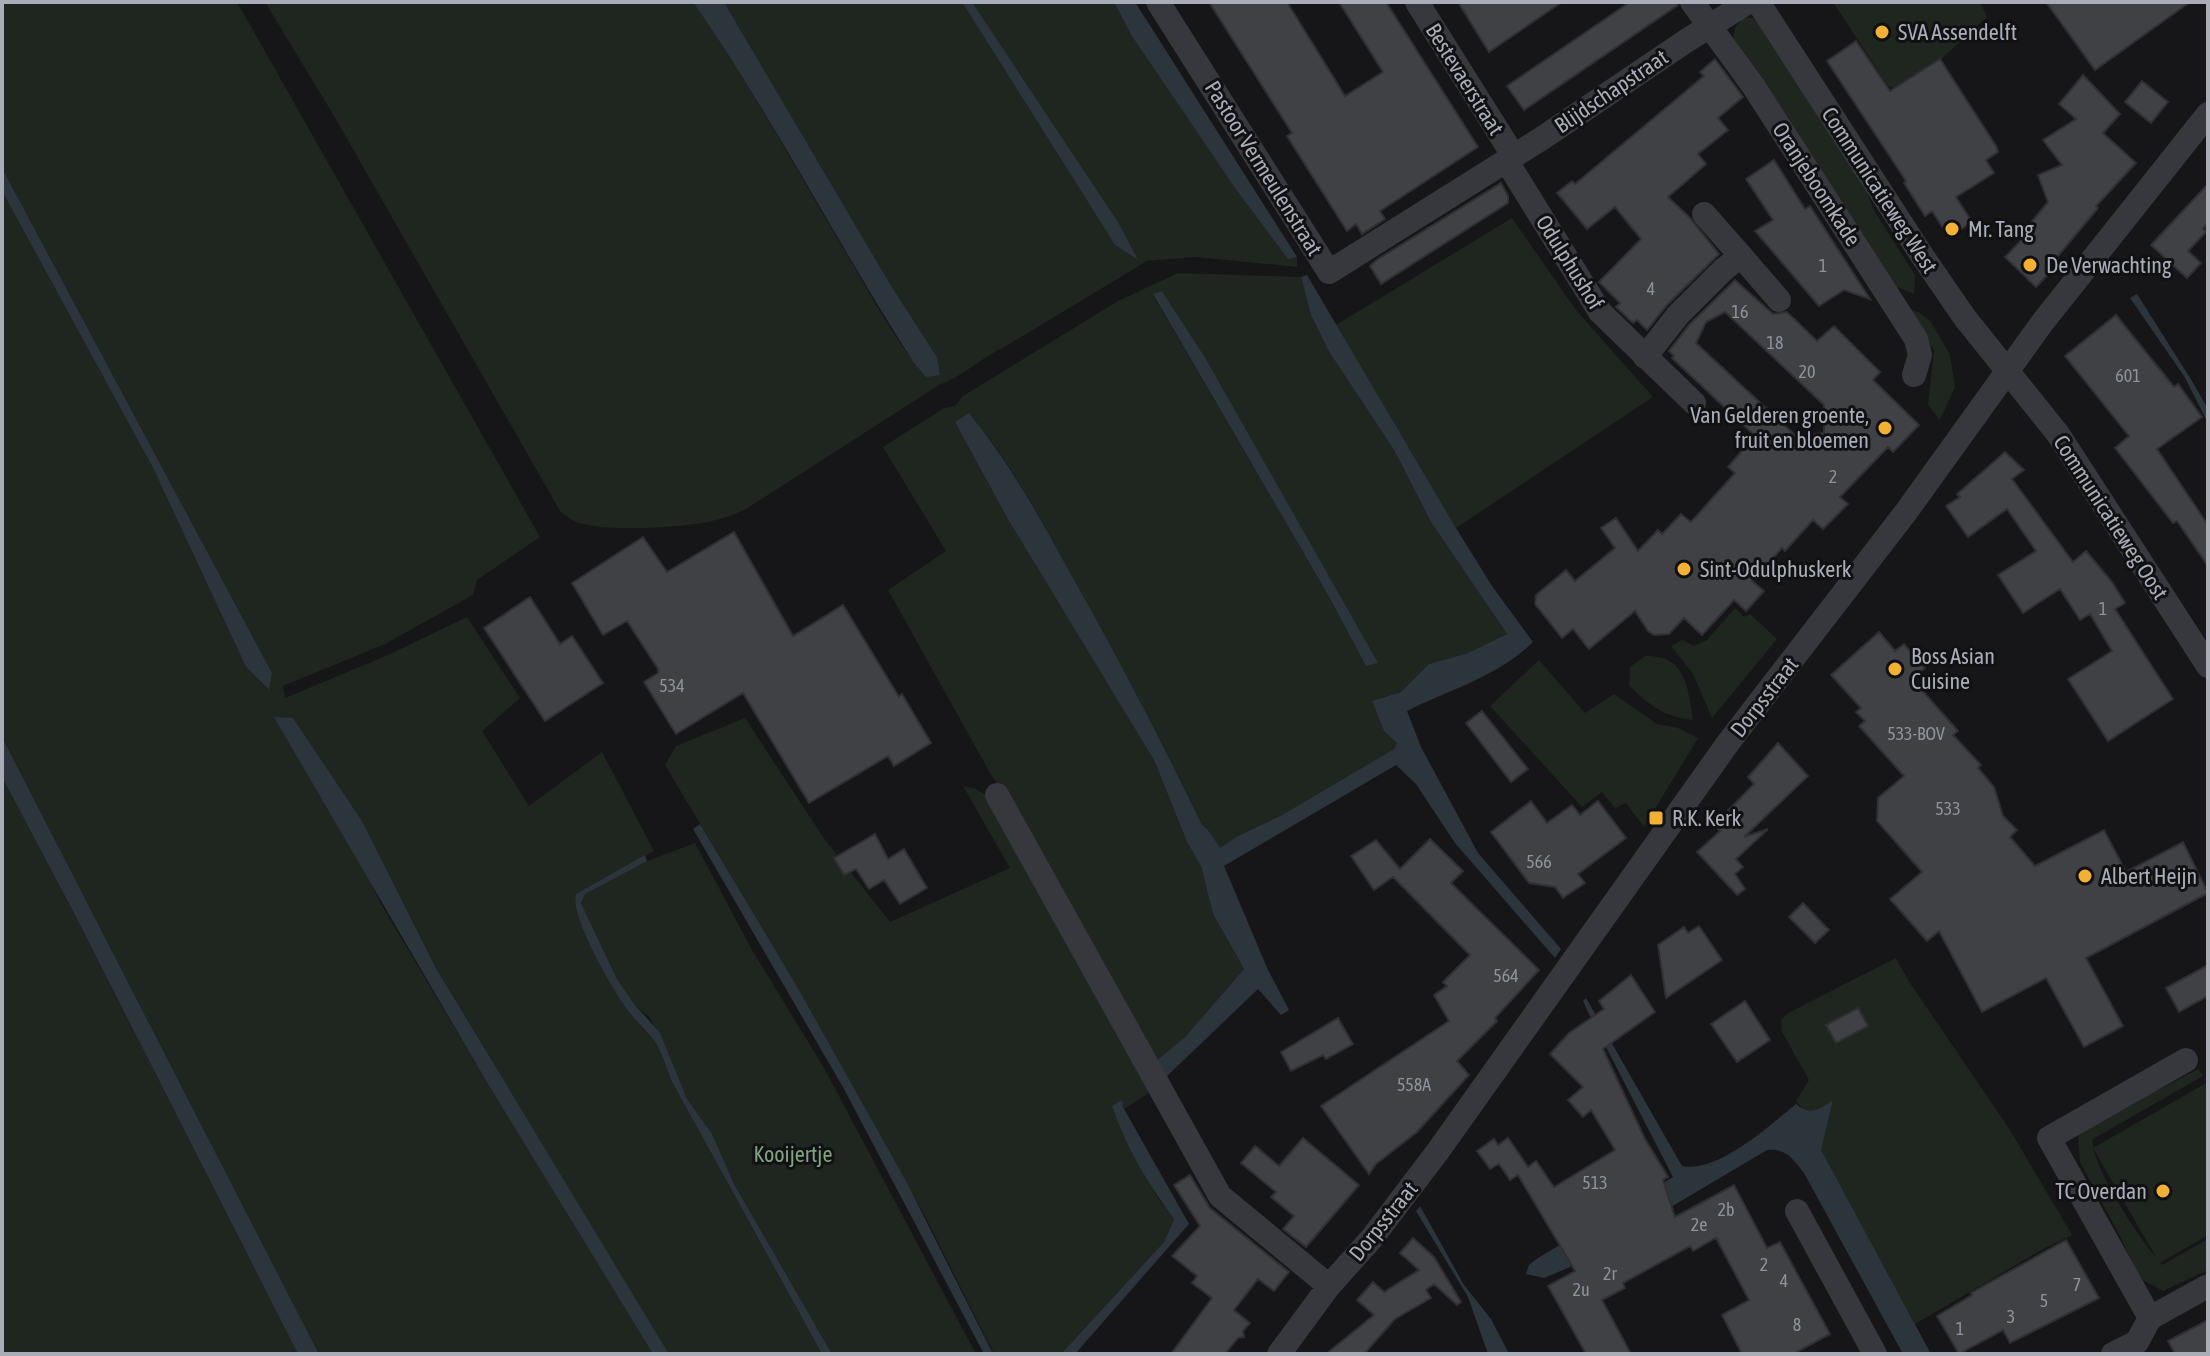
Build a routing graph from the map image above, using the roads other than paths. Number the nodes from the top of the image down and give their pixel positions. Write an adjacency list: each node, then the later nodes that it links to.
1 (1158, 2): 8 (street, Pastoor Vermeulenstraat)
2 (1417, 2): 8 (street, Bestevaerstraat)
3 (1692, 2): 6 (street, Oranjeboomkade)
4 (1748, 2): 6 (street, Blijdschapstraat)
5 (1758, 2): 13 (street, Communicatieweg West)
6 (1709, 26): 8 (street, Blijdschapstraat); 14 (street, Oranjeboomkade)
7 (2208, 114): 13 (street, Dorpsstraat)
8 (1510, 157): 12 (street, Odulphushof)
9 (1704, 214): 10 (street)
10 (1741, 256): 11 (street); 12 (street)
11 (1779, 300)
12 (1645, 357): 15 (street, Odulphushof)
13 (2009, 372): 16 (street, Communicatieweg Oost); 20 (street, Dorpsstraat)
14 (1914, 375)
15 (1694, 403)
16 (2208, 666)
17 (997, 795): 20 (street)
18 (2186, 1060): 22 (street)
19 (1797, 1211): 25 (street)
20 (1329, 1286): 24 (street, Dorpsstraat)
21 (2208, 1286): 22 (street)
22 (2150, 1318): 23 (street)
23 (2141, 1348): 26 (street)
24 (1279, 1354)
25 (1875, 1354)
26 (2113, 1354)

